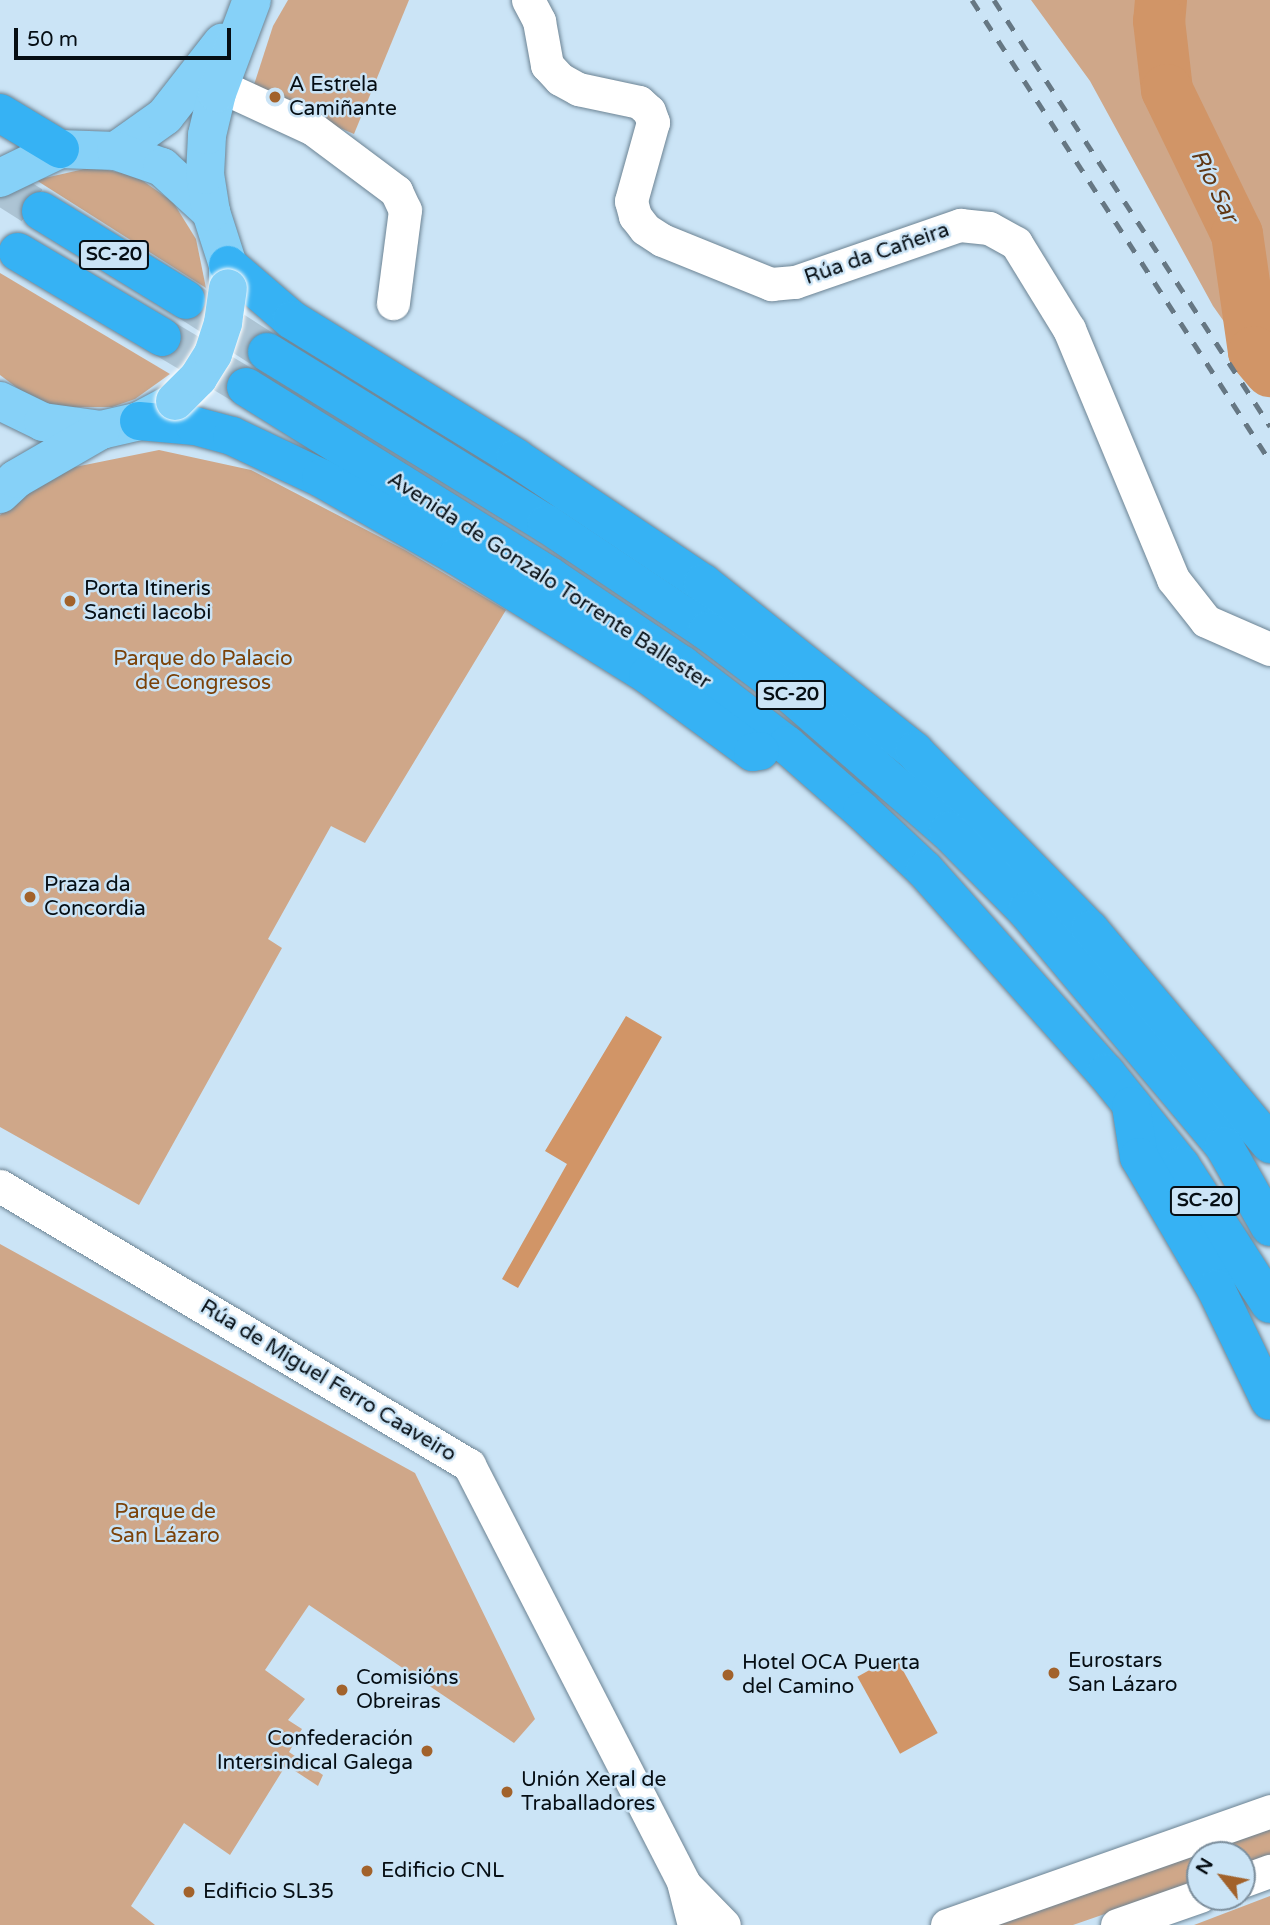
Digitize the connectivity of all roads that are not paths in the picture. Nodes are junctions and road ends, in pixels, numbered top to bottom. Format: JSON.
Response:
{"nodes":[{"id":1,"x":251,"y":0,"type":"edge"},
{"id":2,"x":528,"y":0,"type":"edge"},
{"id":3,"x":220,"y":86,"type":"junction"},
{"id":4,"x":0,"y":113,"type":"edge"},
{"id":5,"x":116,"y":151,"type":"junction"},
{"id":6,"x":29,"y":163,"type":"edge"},
{"id":7,"x":41,"y":211,"type":"tunnel mouth"},
{"id":8,"x":211,"y":212,"type":"junction"},
{"id":9,"x":18,"y":252,"type":"dead end"},
{"id":10,"x":228,"y":277,"type":"junction"},
{"id":11,"x":186,"y":300,"type":"tunnel mouth"},
{"id":12,"x":393,"y":303,"type":"dead end"},
{"id":13,"x":162,"y":337,"type":"tunnel mouth"},
{"id":14,"x":267,"y":352,"type":"tunnel mouth"},
{"id":15,"x":246,"y":387,"type":"tunnel mouth"},
{"id":16,"x":0,"y":401,"type":"edge"},
{"id":17,"x":139,"y":421,"type":"junction"},
{"id":18,"x":101,"y":430,"type":"junction"},
{"id":19,"x":0,"y":494,"type":"edge"},
{"id":20,"x":1270,"y":649,"type":"edge"},
{"id":21,"x":788,"y":745,"type":"junction"},
{"id":22,"x":1188,"y":1051,"type":"junction"},
{"id":23,"x":1131,"y":1104,"type":"junction"},
{"id":24,"x":1270,"y":1144,"type":"edge"},
{"id":25,"x":1224,"y":1146,"type":"junction"},
{"id":26,"x":0,"y":1186,"type":"edge"},
{"id":27,"x":1270,"y":1227,"type":"edge"},
{"id":28,"x":1270,"y":1304,"type":"edge"},
{"id":29,"x":1270,"y":1401,"type":"edge"},
{"id":30,"x":1270,"y":1811,"type":"edge"},
{"id":31,"x":683,"y":1882,"type":"junction"},
{"id":32,"x":1186,"y":1901,"type":"edge"},
{"id":33,"x":694,"y":1925,"type":"edge"},
{"id":34,"x":724,"y":1925,"type":"edge"},
{"id":35,"x":947,"y":1925,"type":"edge"},
{"id":36,"x":1117,"y":1925,"type":"edge"}],
"edges":[{"from":1,"to":3,"type":"main road"},
{"from":1,"to":5,"type":"main road"},
{"from":2,"to":20,"type":"street","name":"Rúa da Cañeira"},
{"from":3,"to":8,"type":"main road"},
{"from":3,"to":12,"type":"street"},
{"from":4,"to":6,"type":"highway"},
{"from":5,"to":6,"type":"main road"},
{"from":5,"to":8,"type":"main road"},
{"from":7,"to":11,"type":"highway","number":"SC-20"},
{"from":8,"to":10,"type":"main road"},
{"from":9,"to":13,"type":"highway","number":"SC-20"},
{"from":10,"to":17,"type":"main road","bridge":true},
{"from":10,"to":22,"type":"highway","number":"SC-20"},
{"from":14,"to":25,"type":"highway","name":"Avenida de Gonzalo Torrente Ballester","number":"SC-20"},
{"from":15,"to":21,"type":"highway","name":"Avenida de Gonzalo Torrente Ballester","number":"SC-20"},
{"from":16,"to":18,"type":"main road"},
{"from":17,"to":18,"type":"main road"},
{"from":17,"to":21,"type":"highway"},
{"from":18,"to":19,"type":"main road"},
{"from":21,"to":23,"type":"highway","name":"Avenida de Gonzalo Torrente Ballester","number":"SC-20"},
{"from":22,"to":24,"type":"highway"},
{"from":22,"to":25,"type":"highway"},
{"from":23,"to":28,"type":"highway","name":"Avenida de Gonzalo Torrente Ballester","number":"SC-20"},
{"from":23,"to":29,"type":"highway"},
{"from":25,"to":27,"type":"highway","name":"Avenida de Gonzalo Torrente Ballester","number":"SC-20"},
{"from":26,"to":31,"type":"street","name":"Rúa de Miguel Ferro Caaveiro"},
{"from":30,"to":35,"type":"street"},
{"from":31,"to":33,"type":"street","name":"Rúa de Miguel Ferro Caaveiro"},
{"from":31,"to":34,"type":"street","name":"Rúa de Miguel Ferro Caaveiro"},
{"from":32,"to":36,"type":"street"}]}
